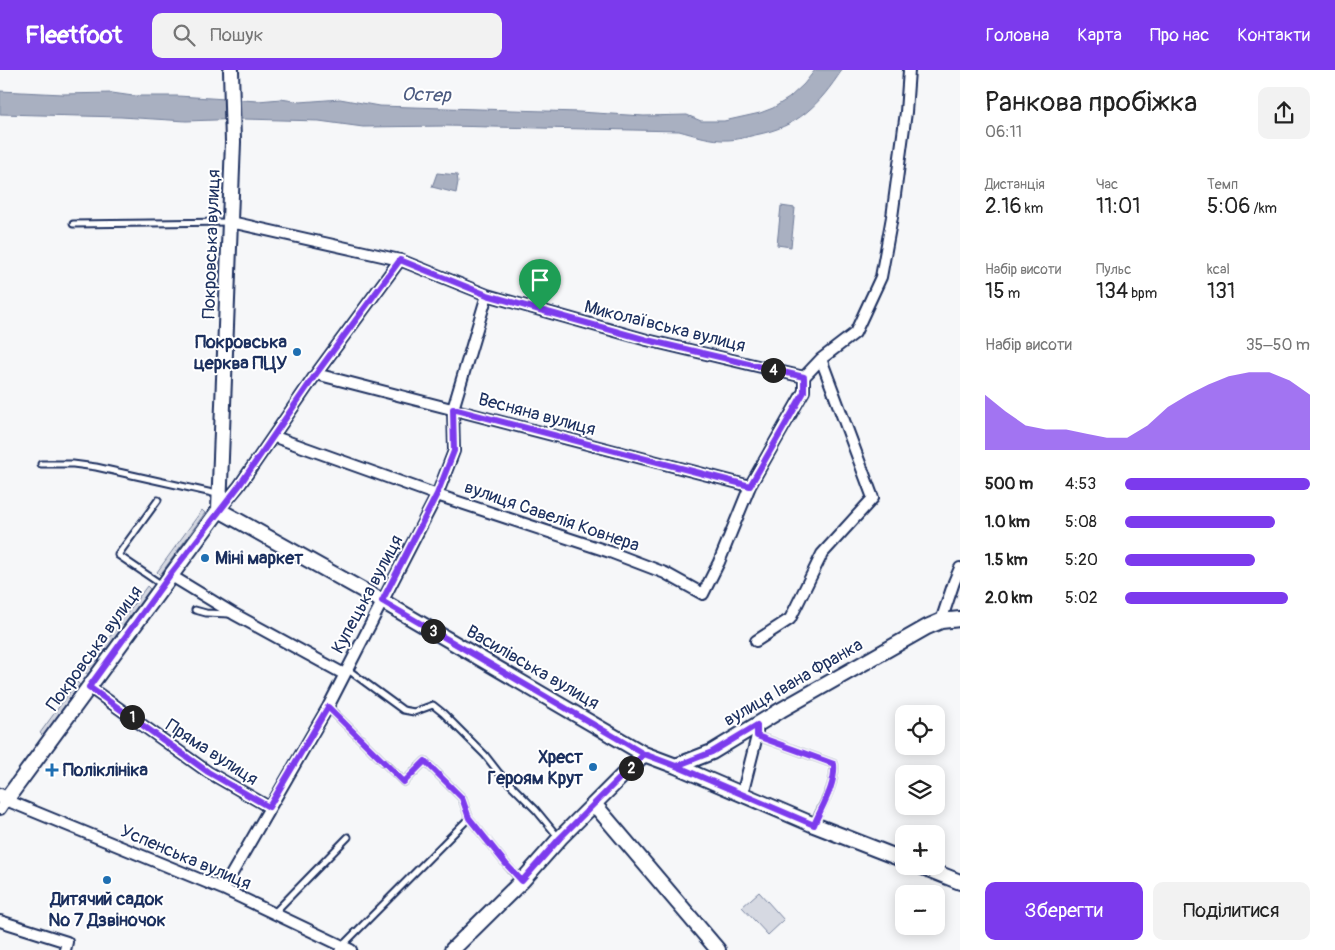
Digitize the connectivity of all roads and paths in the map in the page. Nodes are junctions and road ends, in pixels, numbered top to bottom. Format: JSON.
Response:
{"nodes":[{"id":1,"x":909,"y":70,"type":"edge"},
{"id":2,"x":232,"y":74,"type":"edge"},
{"id":3,"x":230,"y":222,"type":"junction"},
{"id":4,"x":73,"y":224,"type":"dead end"},
{"id":5,"x":400,"y":260,"type":"junction"},
{"id":6,"x":487,"y":295,"type":"junction"},
{"id":7,"x":820,"y":359,"type":"junction"},
{"id":8,"x":316,"y":374,"type":"junction"},
{"id":9,"x":804,"y":377,"type":"junction"},
{"id":10,"x":453,"y":409,"type":"junction"},
{"id":11,"x":275,"y":437,"type":"junction"},
{"id":12,"x":41,"y":464,"type":"dead end"},
{"id":13,"x":750,"y":486,"type":"junction"},
{"id":14,"x":437,"y":494,"type":"junction"},
{"id":15,"x":221,"y":495,"type":"junction"},
{"id":16,"x":158,"y":500,"type":"dead end"},
{"id":17,"x":220,"y":510,"type":"junction"},
{"id":18,"x":960,"y":568,"type":"edge"},
{"id":19,"x":166,"y":580,"type":"junction"},
{"id":20,"x":382,"y":601,"type":"junction"},
{"id":21,"x":195,"y":610,"type":"dead end"},
{"id":22,"x":234,"y":614,"type":"junction"},
{"id":23,"x":960,"y":619,"type":"edge"},
{"id":24,"x":941,"y":621,"type":"junction"},
{"id":25,"x":756,"y":641,"type":"dead end"},
{"id":26,"x":345,"y":671,"type":"junction"},
{"id":27,"x":89,"y":687,"type":"junction"},
{"id":28,"x":328,"y":707,"type":"junction"},
{"id":29,"x":757,"y":730,"type":"junction"},
{"id":30,"x":644,"y":754,"type":"junction"},
{"id":31,"x":676,"y":766,"type":"junction"},
{"id":32,"x":742,"y":795,"type":"junction"},
{"id":33,"x":2,"y":801,"type":"edge"},
{"id":34,"x":595,"y":805,"type":"junction"},
{"id":35,"x":269,"y":807,"type":"junction"},
{"id":36,"x":469,"y":818,"type":"junction"},
{"id":37,"x":814,"y":825,"type":"junction"},
{"id":38,"x":348,"y":837,"type":"dead end"},
{"id":39,"x":560,"y":838,"type":"junction"},
{"id":40,"x":895,"y":856,"type":"edge"},
{"id":41,"x":942,"y":875,"type":"edge"},
{"id":42,"x":522,"y":881,"type":"junction"},
{"id":43,"x":960,"y":882,"type":"edge"},
{"id":44,"x":224,"y":889,"type":"junction"},
{"id":45,"x":274,"y":913,"type":"junction"},
{"id":46,"x":0,"y":921,"type":"edge"},
{"id":47,"x":66,"y":946,"type":"edge"},
{"id":48,"x":344,"y":949,"type":"edge"},
{"id":49,"x":452,"y":950,"type":"edge"},
{"id":50,"x":718,"y":950,"type":"edge"}],
"edges":[{"from":1,"to":7,"type":"street"},
{"from":2,"to":3,"type":"main road","name":"Покровська вулиця"},
{"from":3,"to":4,"type":"lane"},
{"from":3,"to":5,"type":"street","name":"Миколаївська вулиця"},
{"from":3,"to":15,"type":"main road","name":"Покровська вулиця"},
{"from":5,"to":6,"type":"street","name":"Миколаївська вулиця"},
{"from":5,"to":8,"type":"street","name":"Покровська вулиця"},
{"from":6,"to":9,"type":"street","name":"Миколаївська вулиця"},
{"from":6,"to":10,"type":"street","name":"Купецька вулиця"},
{"from":7,"to":9,"type":"street"},
{"from":7,"to":25,"type":"street"},
{"from":8,"to":10,"type":"street","name":"Весняна вулиця"},
{"from":8,"to":11,"type":"street","name":"Покровська вулиця"},
{"from":9,"to":13,"type":"street"},
{"from":10,"to":13,"type":"street","name":"Весняна вулиця"},
{"from":10,"to":14,"type":"street","name":"Купецька вулиця"},
{"from":11,"to":14,"type":"street","name":"вулиця Савелія Ковнера"},
{"from":11,"to":17,"type":"street","name":"Покровська вулиця"},
{"from":12,"to":15,"type":"lane"},
{"from":13,"to":14,"type":"street","name":"вулиця Савелія Ковнера"},
{"from":14,"to":20,"type":"street","name":"Купецька вулиця"},
{"from":15,"to":17,"type":"main road","name":"Покровська вулиця"},
{"from":16,"to":19,"type":"lane"},
{"from":17,"to":19,"type":"main road","name":"Покровська вулиця"},
{"from":17,"to":20,"type":"main road","name":"Василівська вулиця"},
{"from":18,"to":24,"type":"street"},
{"from":19,"to":22,"type":"street"},
{"from":19,"to":27,"type":"main road","name":"Покровська вулиця"},
{"from":20,"to":26,"type":"street","name":"Купецька вулиця"},
{"from":20,"to":30,"type":"main road","name":"Василівська вулиця"},
{"from":21,"to":22,"type":"lane"},
{"from":22,"to":26,"type":"street"},
{"from":23,"to":24,"type":"main road","name":"вулиця Івана Франка"},
{"from":24,"to":29,"type":"main road","name":"вулиця Івана Франка"},
{"from":26,"to":28,"type":"street","name":"Купецька вулиця"},
{"from":26,"to":39,"type":"lane"},
{"from":27,"to":33,"type":"main road","name":"Покровська вулиця"},
{"from":27,"to":35,"type":"street","name":"Пряма вулиця"},
{"from":28,"to":35,"type":"street","name":"Купецька вулиця"},
{"from":28,"to":36,"type":"lane"},
{"from":29,"to":31,"type":"main road","name":"вулиця Івана Франка"},
{"from":29,"to":32,"type":"street"},
{"from":29,"to":37,"type":"lane"},
{"from":30,"to":31,"type":"main road"},
{"from":30,"to":34,"type":"main road"},
{"from":31,"to":32,"type":"main road"},
{"from":32,"to":37,"type":"main road"},
{"from":33,"to":44,"type":"street","name":"Успенська вулиця"},
{"from":34,"to":39,"type":"main road"},
{"from":34,"to":50,"type":"main road"},
{"from":35,"to":44,"type":"street","name":"Купецька вулиця"},
{"from":36,"to":42,"type":"lane"},
{"from":36,"to":48,"type":"lane"},
{"from":37,"to":40,"type":"main road"},
{"from":38,"to":45,"type":"lane"},
{"from":39,"to":42,"type":"main road"},
{"from":41,"to":43,"type":"main road"},
{"from":42,"to":49,"type":"main road"},
{"from":44,"to":45,"type":"street","name":"Успенська вулиця"},
{"from":45,"to":48,"type":"street","name":"Успенська вулиця"},
{"from":46,"to":47,"type":"street"}]}
